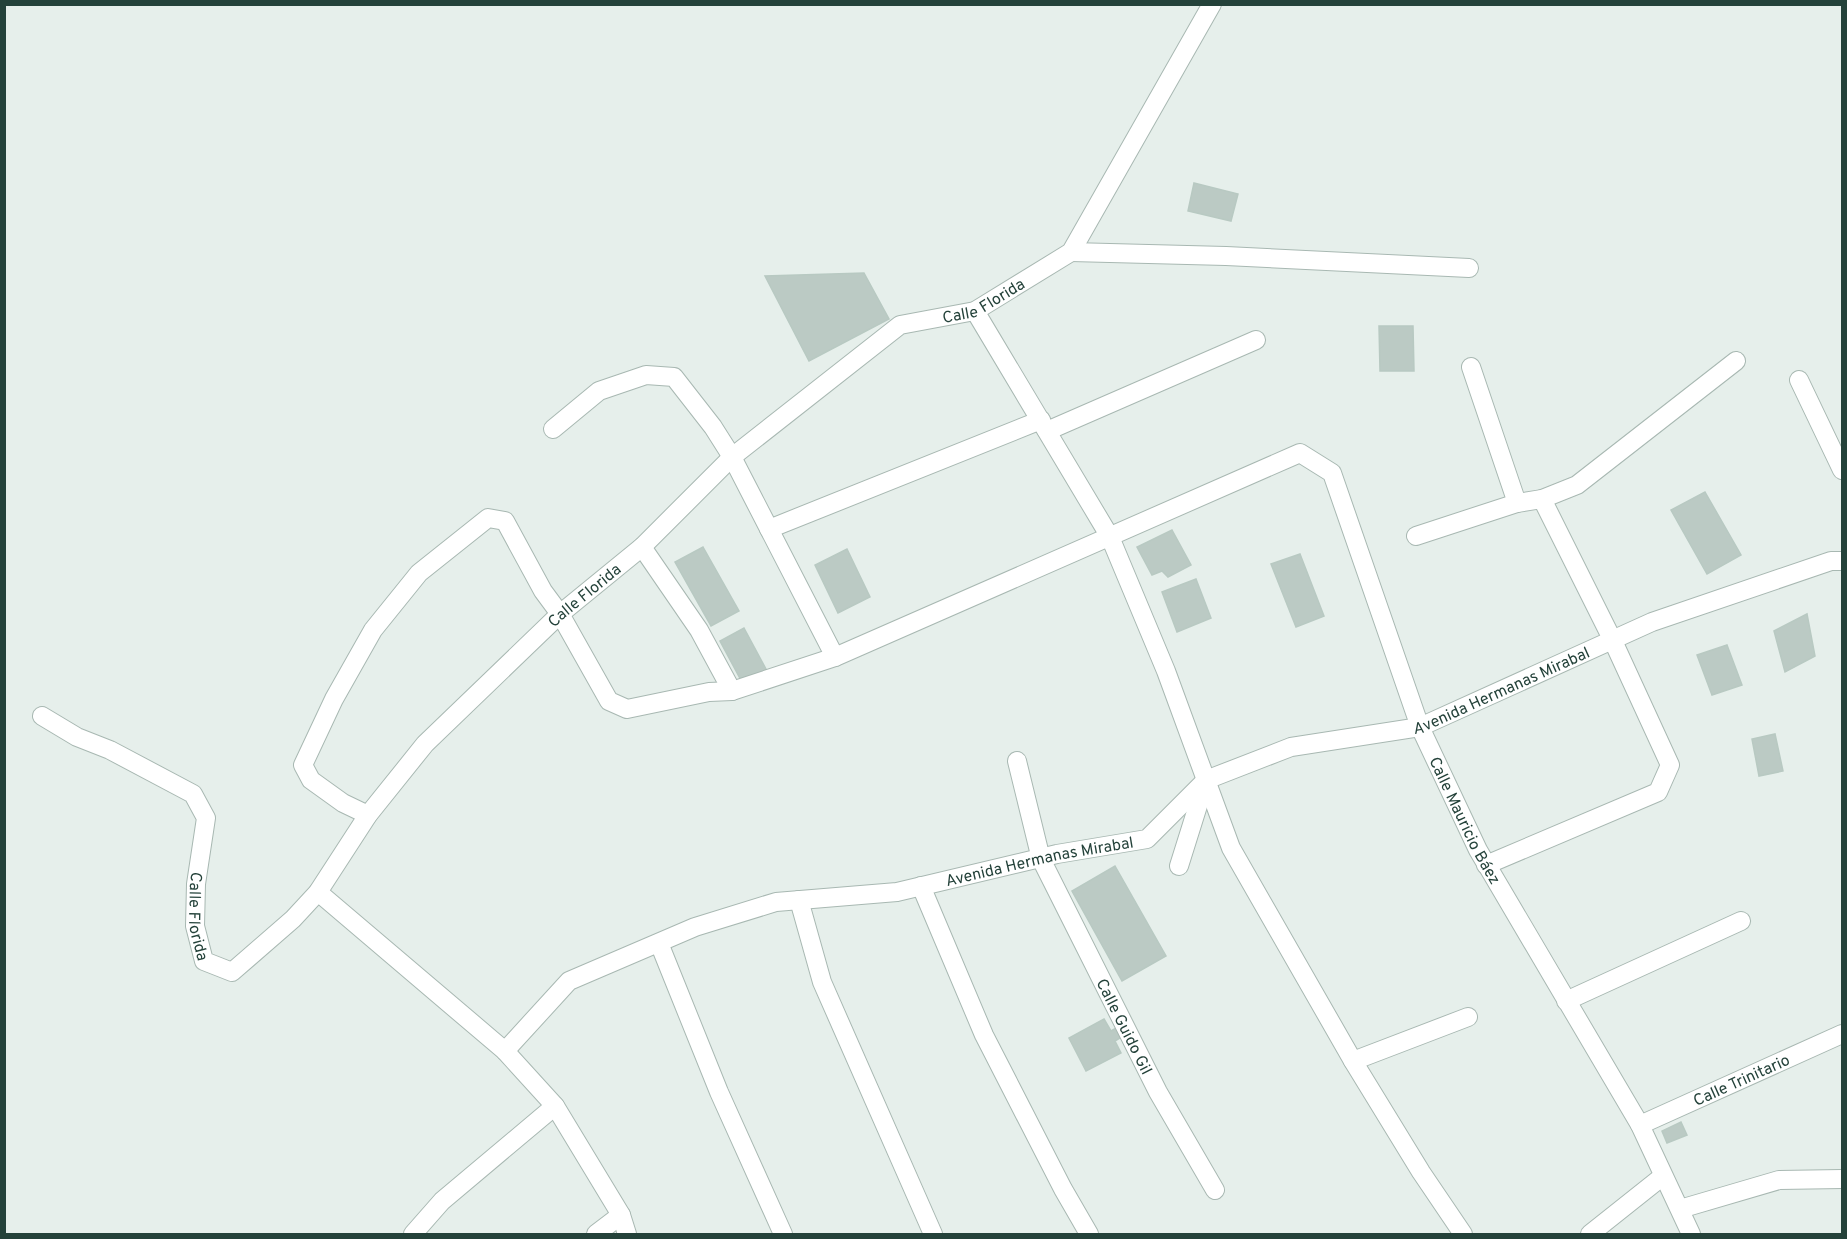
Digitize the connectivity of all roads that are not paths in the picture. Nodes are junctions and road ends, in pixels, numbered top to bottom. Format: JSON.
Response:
{"nodes":[{"id":1,"x":1212,"y":4,"type":"edge"},
{"id":2,"x":1071,"y":252,"type":"junction"},
{"id":3,"x":1469,"y":268,"type":"dead end"},
{"id":4,"x":975,"y":310,"type":"junction"},
{"id":5,"x":1256,"y":340,"type":"dead end"},
{"id":6,"x":1736,"y":361,"type":"dead end"},
{"id":7,"x":1471,"y":367,"type":"dead end"},
{"id":8,"x":1799,"y":380,"type":"dead end"},
{"id":9,"x":1044,"y":426,"type":"junction"},
{"id":10,"x":553,"y":429,"type":"dead end"},
{"id":11,"x":732,"y":457,"type":"junction"},
{"id":12,"x":1842,"y":470,"type":"edge"},
{"id":13,"x":1542,"y":499,"type":"junction"},
{"id":14,"x":1517,"y":503,"type":"junction"},
{"id":15,"x":769,"y":529,"type":"junction"},
{"id":16,"x":1416,"y":536,"type":"dead end"},
{"id":17,"x":1110,"y":537,"type":"junction"},
{"id":18,"x":642,"y":547,"type":"junction"},
{"id":19,"x":1842,"y":561,"type":"edge"},
{"id":20,"x":560,"y":614,"type":"junction"},
{"id":21,"x":1613,"y":641,"type":"junction"},
{"id":22,"x":836,"y":657,"type":"junction"},
{"id":23,"x":732,"y":691,"type":"junction"},
{"id":24,"x":42,"y":716,"type":"dead end"},
{"id":25,"x":1420,"y":727,"type":"junction"},
{"id":26,"x":1017,"y":761,"type":"dead end"},
{"id":27,"x":1206,"y":780,"type":"junction"},
{"id":28,"x":368,"y":816,"type":"junction"},
{"id":29,"x":1041,"y":859,"type":"junction"},
{"id":30,"x":1486,"y":865,"type":"junction"},
{"id":31,"x":1179,"y":866,"type":"dead end"},
{"id":32,"x":921,"y":886,"type":"junction"},
{"id":33,"x":318,"y":892,"type":"junction"},
{"id":34,"x":799,"y":900,"type":"junction"},
{"id":35,"x":1741,"y":921,"type":"dead end"},
{"id":36,"x":659,"y":943,"type":"junction"},
{"id":37,"x":1566,"y":1001,"type":"junction"},
{"id":38,"x":1468,"y":1017,"type":"dead end"},
{"id":39,"x":1842,"y":1034,"type":"edge"},
{"id":40,"x":505,"y":1051,"type":"junction"},
{"id":41,"x":1353,"y":1061,"type":"junction"},
{"id":42,"x":555,"y":1106,"type":"junction"},
{"id":43,"x":1640,"y":1125,"type":"junction"},
{"id":44,"x":1663,"y":1176,"type":"junction"},
{"id":45,"x":1842,"y":1179,"type":"edge"},
{"id":46,"x":1215,"y":1190,"type":"dead end"},
{"id":47,"x":1680,"y":1209,"type":"junction"},
{"id":48,"x":621,"y":1215,"type":"junction"},
{"id":49,"x":413,"y":1234,"type":"edge"},
{"id":50,"x":596,"y":1234,"type":"edge"},
{"id":51,"x":627,"y":1234,"type":"edge"},
{"id":52,"x":783,"y":1234,"type":"edge"},
{"id":53,"x":933,"y":1234,"type":"edge"},
{"id":54,"x":1089,"y":1234,"type":"edge"},
{"id":55,"x":1463,"y":1234,"type":"edge"},
{"id":56,"x":1590,"y":1234,"type":"edge"},
{"id":57,"x":1691,"y":1234,"type":"edge"}],
"edges":[{"from":1,"to":2,"type":"street","name":"Calle Florida"},
{"from":2,"to":3,"type":"street"},
{"from":2,"to":4,"type":"street","name":"Calle Florida"},
{"from":4,"to":9,"type":"street"},
{"from":4,"to":11,"type":"street","name":"Calle Florida"},
{"from":5,"to":9,"type":"street"},
{"from":6,"to":13,"type":"street"},
{"from":7,"to":14,"type":"street"},
{"from":8,"to":12,"type":"street"},
{"from":9,"to":15,"type":"street"},
{"from":9,"to":17,"type":"street"},
{"from":10,"to":11,"type":"street"},
{"from":11,"to":15,"type":"street"},
{"from":11,"to":18,"type":"street","name":"Calle Florida"},
{"from":13,"to":14,"type":"street"},
{"from":13,"to":21,"type":"street"},
{"from":14,"to":16,"type":"street"},
{"from":15,"to":22,"type":"street"},
{"from":17,"to":22,"type":"street"},
{"from":17,"to":25,"type":"street","name":"Calle Mauricio Báez"},
{"from":17,"to":27,"type":"street"},
{"from":18,"to":20,"type":"street","name":"Calle Florida"},
{"from":18,"to":23,"type":"street"},
{"from":19,"to":21,"type":"street","name":"Avenida Hermanas Mirabal"},
{"from":20,"to":23,"type":"street"},
{"from":20,"to":28,"type":"street","name":"Calle Florida"},
{"from":20,"to":28,"type":"street"},
{"from":21,"to":25,"type":"street","name":"Avenida Hermanas Mirabal"},
{"from":21,"to":30,"type":"street"},
{"from":22,"to":23,"type":"street"},
{"from":24,"to":33,"type":"street","name":"Calle Florida"},
{"from":25,"to":27,"type":"street","name":"Avenida Hermanas Mirabal"},
{"from":25,"to":30,"type":"street","name":"Calle Mauricio Báez"},
{"from":26,"to":29,"type":"street","name":"Calle Guido Gil"},
{"from":27,"to":29,"type":"street","name":"Avenida Hermanas Mirabal"},
{"from":27,"to":31,"type":"street"},
{"from":27,"to":41,"type":"street"},
{"from":28,"to":33,"type":"street","name":"Calle Florida"},
{"from":29,"to":32,"type":"street","name":"Avenida Hermanas Mirabal"},
{"from":29,"to":46,"type":"street","name":"Calle Guido Gil"},
{"from":30,"to":37,"type":"street","name":"Calle Mauricio Báez"},
{"from":32,"to":34,"type":"street","name":"Avenida Hermanas Mirabal"},
{"from":32,"to":54,"type":"street"},
{"from":33,"to":40,"type":"street"},
{"from":34,"to":36,"type":"street","name":"Avenida Hermanas Mirabal"},
{"from":34,"to":53,"type":"street"},
{"from":35,"to":37,"type":"street"},
{"from":36,"to":40,"type":"street","name":"Avenida Hermanas Mirabal"},
{"from":36,"to":52,"type":"street"},
{"from":37,"to":43,"type":"street","name":"Calle Mauricio Báez"},
{"from":38,"to":41,"type":"street"},
{"from":39,"to":43,"type":"street","name":"Calle Trinitario"},
{"from":40,"to":42,"type":"street"},
{"from":41,"to":55,"type":"street"},
{"from":42,"to":48,"type":"street"},
{"from":42,"to":49,"type":"street"},
{"from":43,"to":44,"type":"street","name":"Calle Mauricio Báez"},
{"from":44,"to":47,"type":"street","name":"Calle Mauricio Báez"},
{"from":44,"to":56,"type":"street"},
{"from":45,"to":47,"type":"street"},
{"from":47,"to":57,"type":"street","name":"Calle Mauricio Báez"},
{"from":48,"to":50,"type":"street"},
{"from":48,"to":51,"type":"street"}]}
